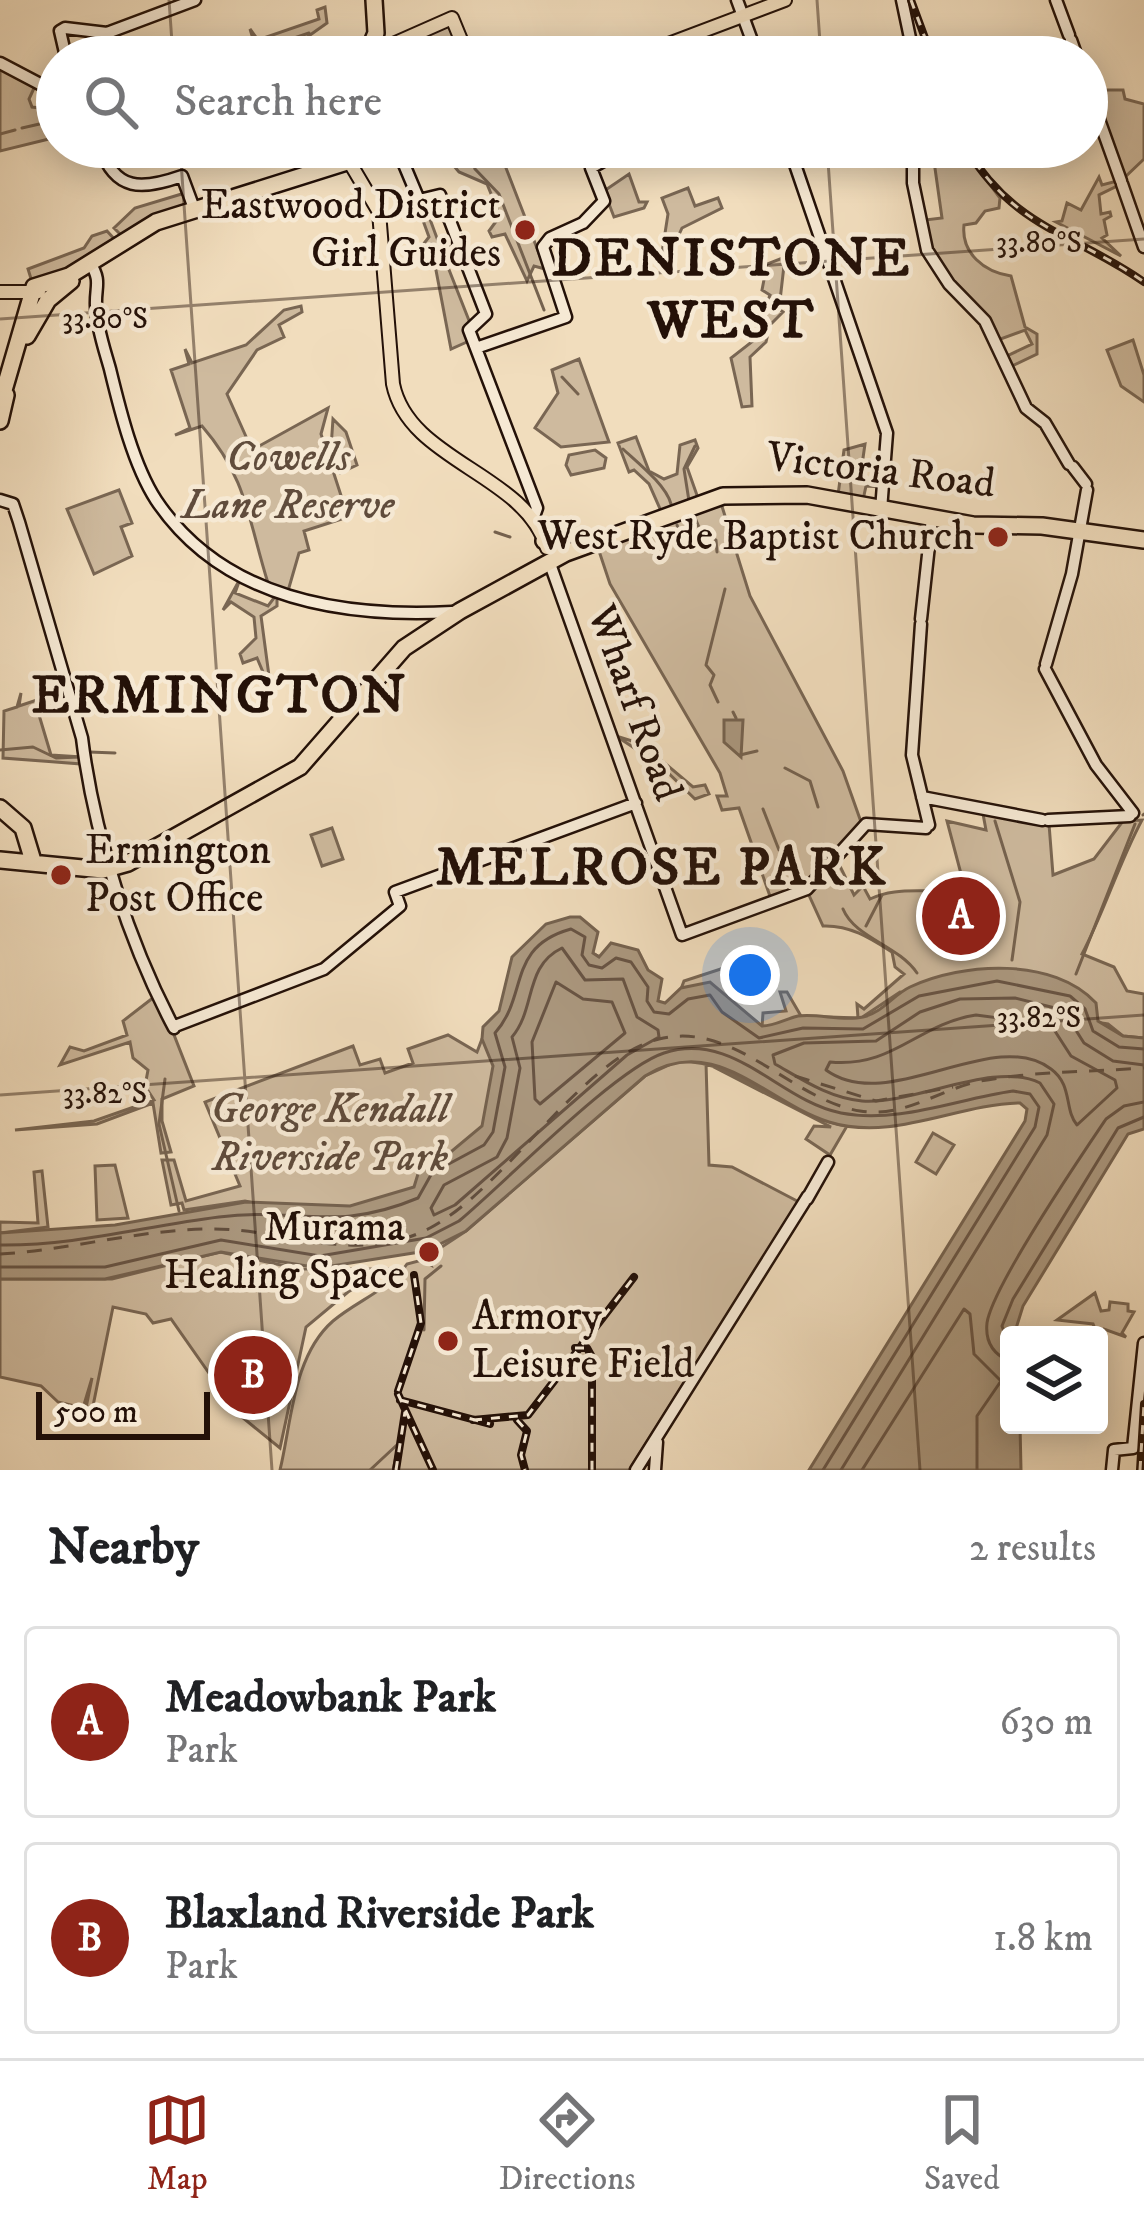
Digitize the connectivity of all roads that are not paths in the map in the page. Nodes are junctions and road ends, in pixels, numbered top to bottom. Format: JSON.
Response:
{"nodes":[{"id":1,"x":195,"y":0,"type":"edge"},
{"id":2,"x":374,"y":0,"type":"edge"},
{"id":3,"x":737,"y":0,"type":"edge"},
{"id":4,"x":785,"y":0,"type":"edge"},
{"id":5,"x":1056,"y":0,"type":"edge"},
{"id":6,"x":902,"y":3,"type":"edge"},
{"id":7,"x":743,"y":15,"type":"junction"},
{"id":8,"x":61,"y":36,"type":"edge"},
{"id":9,"x":374,"y":36,"type":"edge"},
{"id":10,"x":411,"y":36,"type":"edge"},
{"id":11,"x":459,"y":36,"type":"edge"},
{"id":12,"x":688,"y":36,"type":"edge"},
{"id":13,"x":750,"y":36,"type":"edge"},
{"id":14,"x":909,"y":36,"type":"edge"},
{"id":15,"x":1070,"y":36,"type":"edge"},
{"id":16,"x":0,"y":63,"type":"edge"},
{"id":17,"x":36,"y":81,"type":"edge"},
{"id":18,"x":1108,"y":145,"type":"edge"},
{"id":19,"x":112,"y":168,"type":"edge"},
{"id":20,"x":316,"y":168,"type":"edge"},
{"id":21,"x":356,"y":168,"type":"edge"},
{"id":22,"x":406,"y":168,"type":"edge"},
{"id":23,"x":591,"y":168,"type":"edge"},
{"id":24,"x":913,"y":168,"type":"edge"},
{"id":25,"x":798,"y":174,"type":"dead end"},
{"id":26,"x":195,"y":212,"type":"junction"},
{"id":27,"x":1144,"y":247,"type":"edge"},
{"id":28,"x":92,"y":265,"type":"junction"},
{"id":29,"x":68,"y":283,"type":"junction"},
{"id":30,"x":0,"y":288,"type":"edge"},
{"id":31,"x":28,"y":292,"type":"junction"},
{"id":32,"x":23,"y":344,"type":"junction"},
{"id":33,"x":475,"y":346,"type":"junction"},
{"id":34,"x":0,"y":404,"type":"edge"},
{"id":35,"x":0,"y":421,"type":"edge"},
{"id":36,"x":4,"y":501,"type":"edge"},
{"id":37,"x":881,"y":508,"type":"junction"},
{"id":38,"x":933,"y":516,"type":"junction"},
{"id":39,"x":533,"y":519,"type":"junction"},
{"id":40,"x":1077,"y":530,"type":"junction"},
{"id":41,"x":1142,"y":535,"type":"edge"},
{"id":42,"x":546,"y":550,"type":"junction"},
{"id":43,"x":456,"y":612,"type":"junction"},
{"id":44,"x":423,"y":619,"type":"junction"},
{"id":45,"x":404,"y":648,"type":"junction"},
{"id":46,"x":922,"y":797,"type":"junction"},
{"id":47,"x":636,"y":802,"type":"junction"},
{"id":48,"x":1136,"y":815,"type":"edge"},
{"id":49,"x":4,"y":817,"type":"edge"},
{"id":50,"x":13,"y":858,"type":"edge"},
{"id":51,"x":108,"y":868,"type":"junction"},
{"id":52,"x":828,"y":1162,"type":"dead end"},
{"id":53,"x":1144,"y":1342,"type":"edge"},
{"id":54,"x":657,"y":1439,"type":"junction"},
{"id":55,"x":638,"y":1470,"type":"edge"},
{"id":56,"x":655,"y":1470,"type":"edge"},
{"id":57,"x":1112,"y":1470,"type":"edge"}],
"edges":[{"from":1,"to":8,"type":"street"},
{"from":2,"to":9,"type":"highway"},
{"from":3,"to":7,"type":"street"},
{"from":4,"to":7,"type":"main road"},
{"from":5,"to":15,"type":"street"},
{"from":6,"to":14,"type":"street"},
{"from":7,"to":12,"type":"main road"},
{"from":7,"to":13,"type":"street"},
{"from":10,"to":11,"type":"main road"},
{"from":16,"to":17,"type":"street"},
{"from":18,"to":27,"type":"street"},
{"from":19,"to":26,"type":"street"},
{"from":20,"to":26,"type":"highway"},
{"from":21,"to":39,"type":"main road"},
{"from":22,"to":33,"type":"street"},
{"from":23,"to":33,"type":"street"},
{"from":24,"to":40,"type":"street"},
{"from":25,"to":37,"type":"street"},
{"from":26,"to":28,"type":"highway"},
{"from":28,"to":29,"type":"highway"},
{"from":28,"to":31,"type":"highway"},
{"from":28,"to":44,"type":"street"},
{"from":29,"to":31,"type":"main road"},
{"from":29,"to":32,"type":"highway"},
{"from":30,"to":31,"type":"main road"},
{"from":31,"to":32,"type":"highway"},
{"from":31,"to":34,"type":"highway"},
{"from":32,"to":35,"type":"highway"},
{"from":33,"to":39,"type":"street"},
{"from":36,"to":51,"type":"street"},
{"from":37,"to":38,"type":"highway","name":"Victoria Road"},
{"from":37,"to":42,"type":"highway","name":"Victoria Road"},
{"from":38,"to":40,"type":"highway","name":"Victoria Road"},
{"from":38,"to":46,"type":"street"},
{"from":39,"to":42,"type":"main road"},
{"from":40,"to":41,"type":"highway","name":"Victoria Road"},
{"from":40,"to":48,"type":"street"},
{"from":42,"to":43,"type":"highway","name":"Victoria Road"},
{"from":42,"to":47,"type":"street","name":"Wharf Road"},
{"from":43,"to":44,"type":"highway","name":"Victoria Road"},
{"from":43,"to":45,"type":"highway","name":"Victoria Road"},
{"from":44,"to":45,"type":"highway"},
{"from":44,"to":51,"type":"highway","name":"Victoria Road"},
{"from":45,"to":51,"type":"highway","name":"Victoria Road"},
{"from":46,"to":47,"type":"street","name":"Wharf Road"},
{"from":46,"to":48,"type":"street"},
{"from":47,"to":51,"type":"street"},
{"from":49,"to":50,"type":"highway"},
{"from":49,"to":50,"type":"highway"},
{"from":50,"to":51,"type":"highway","name":"Victoria Road"},
{"from":52,"to":54,"type":"street"},
{"from":53,"to":57,"type":"street"},
{"from":54,"to":55,"type":"street"},
{"from":54,"to":56,"type":"street"}]}
